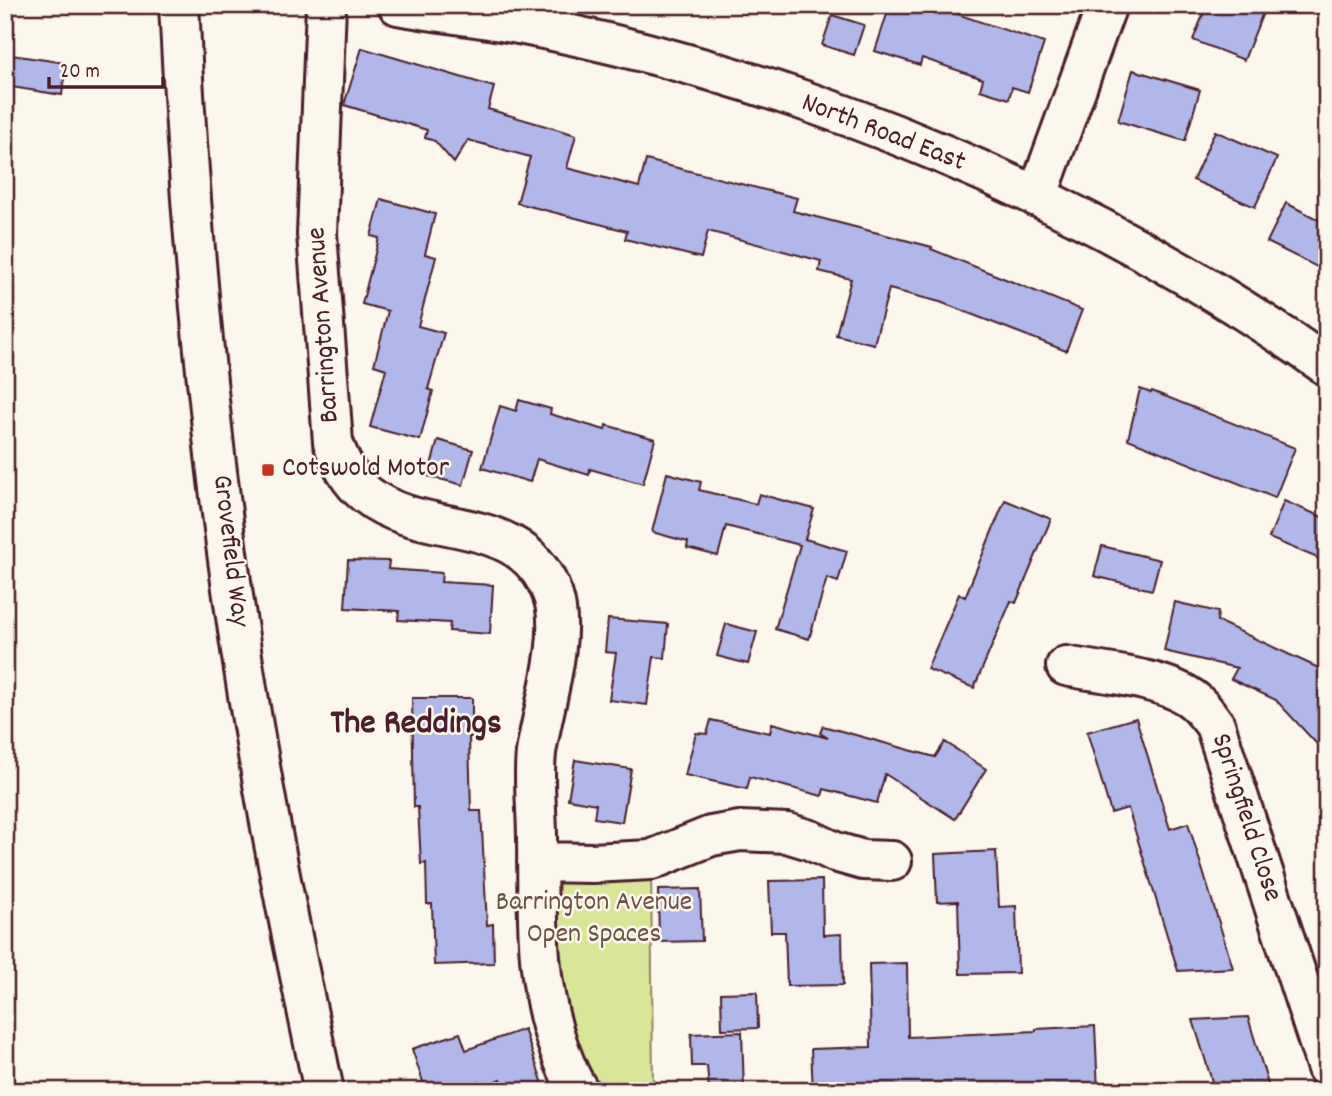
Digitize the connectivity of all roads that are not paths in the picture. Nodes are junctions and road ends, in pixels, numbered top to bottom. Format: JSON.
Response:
{"nodes":[{"id":1,"x":179,"y":5,"type":"edge"},
{"id":2,"x":326,"y":5,"type":"edge"},
{"id":3,"x":398,"y":5,"type":"edge"},
{"id":4,"x":1107,"y":5,"type":"edge"},
{"id":5,"x":521,"y":15,"type":"edge"},
{"id":6,"x":1037,"y":197,"type":"junction"},
{"id":7,"x":1327,"y":366,"type":"edge"},
{"id":8,"x":1066,"y":666,"type":"dead end"},
{"id":9,"x":892,"y":861,"type":"dead end"},
{"id":10,"x":537,"y":862,"type":"junction"},
{"id":11,"x":1327,"y":1068,"type":"edge"},
{"id":12,"x":324,"y":1091,"type":"edge"},
{"id":13,"x":579,"y":1091,"type":"edge"}],
"edges":[{"from":1,"to":12,"type":"street","name":"Grovefield Way"},
{"from":2,"to":10,"type":"street","name":"Barrington Avenue"},
{"from":3,"to":5,"type":"street","name":"North Road East"},
{"from":4,"to":6,"type":"street"},
{"from":5,"to":6,"type":"street","name":"North Road East"},
{"from":6,"to":7,"type":"street","name":"North Road East"},
{"from":8,"to":11,"type":"street","name":"Springfield Close"},
{"from":9,"to":10,"type":"street"},
{"from":10,"to":13,"type":"street","name":"Barrington Avenue"}]}
